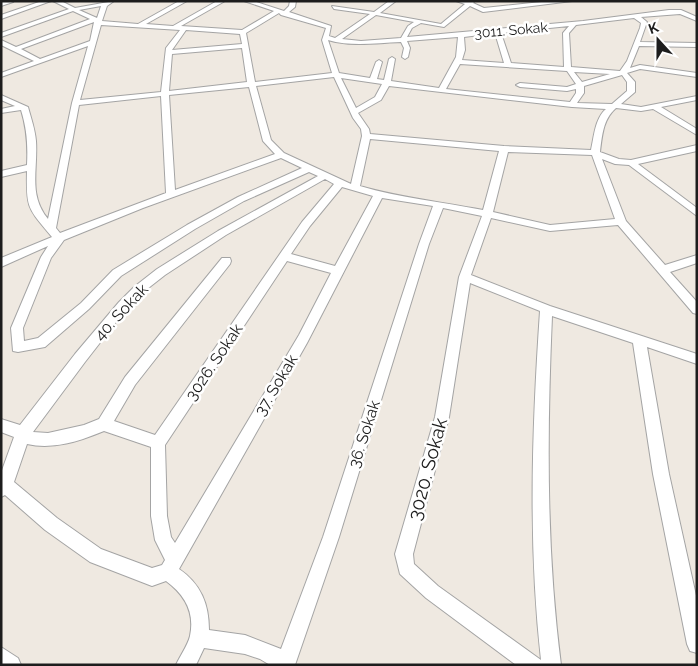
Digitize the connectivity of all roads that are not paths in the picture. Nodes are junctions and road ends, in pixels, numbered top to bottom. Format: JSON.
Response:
{"nodes":[{"id":1,"x":11,"y":1,"type":"edge"},
{"id":2,"x":48,"y":1,"type":"edge"},
{"id":3,"x":56,"y":1,"type":"edge"},
{"id":4,"x":184,"y":1,"type":"edge"},
{"id":5,"x":222,"y":1,"type":"edge"},
{"id":6,"x":247,"y":1,"type":"edge"},
{"id":7,"x":293,"y":1,"type":"edge"},
{"id":8,"x":341,"y":1,"type":"edge"},
{"id":9,"x":393,"y":1,"type":"edge"},
{"id":10,"x":459,"y":1,"type":"edge"},
{"id":11,"x":569,"y":1,"type":"edge"},
{"id":12,"x":470,"y":2,"type":"edge"},
{"id":13,"x":94,"y":3,"type":"edge"},
{"id":14,"x":108,"y":3,"type":"edge"},
{"id":15,"x":1,"y":4,"type":"edge"},
{"id":16,"x":73,"y":9,"type":"junction"},
{"id":17,"x":689,"y":10,"type":"dead end"},
{"id":18,"x":681,"y":12,"type":"junction"},
{"id":19,"x":280,"y":13,"type":"junction"},
{"id":20,"x":373,"y":14,"type":"junction"},
{"id":21,"x":1,"y":17,"type":"edge"},
{"id":22,"x":636,"y":17,"type":"junction"},
{"id":23,"x":697,"y":19,"type":"edge"},
{"id":24,"x":419,"y":21,"type":"junction"},
{"id":25,"x":97,"y":22,"type":"junction"},
{"id":26,"x":574,"y":24,"type":"junction"},
{"id":27,"x":138,"y":26,"type":"junction"},
{"id":28,"x":442,"y":26,"type":"junction"},
{"id":29,"x":173,"y":28,"type":"junction"},
{"id":30,"x":184,"y":29,"type":"junction"},
{"id":31,"x":243,"y":32,"type":"junction"},
{"id":32,"x":498,"y":32,"type":"junction"},
{"id":33,"x":1,"y":35,"type":"edge"},
{"id":34,"x":461,"y":35,"type":"junction"},
{"id":35,"x":445,"y":36,"type":"junction"},
{"id":36,"x":325,"y":38,"type":"junction"},
{"id":37,"x":402,"y":39,"type":"junction"},
{"id":38,"x":335,"y":41,"type":"junction"},
{"id":39,"x":1,"y":42,"type":"edge"},
{"id":40,"x":94,"y":42,"type":"junction"},
{"id":41,"x":636,"y":44,"type":"junction"},
{"id":42,"x":697,"y":45,"type":"edge"},
{"id":43,"x":245,"y":46,"type":"junction"},
{"id":44,"x":15,"y":49,"type":"junction"},
{"id":45,"x":169,"y":52,"type":"junction"},
{"id":46,"x":405,"y":57,"type":"dead end"},
{"id":47,"x":392,"y":59,"type":"dead end"},
{"id":48,"x":40,"y":61,"type":"junction"},
{"id":49,"x":379,"y":62,"type":"dead end"},
{"id":50,"x":458,"y":62,"type":"junction"},
{"id":51,"x":508,"y":64,"type":"junction"},
{"id":52,"x":568,"y":68,"type":"junction"},
{"id":53,"x":624,"y":72,"type":"junction"},
{"id":54,"x":1,"y":75,"type":"edge"},
{"id":55,"x":336,"y":75,"type":"junction"},
{"id":56,"x":697,"y":75,"type":"edge"},
{"id":57,"x":373,"y":81,"type":"junction"},
{"id":58,"x":387,"y":83,"type":"junction"},
{"id":59,"x":252,"y":84,"type":"junction"},
{"id":60,"x":580,"y":84,"type":"junction"},
{"id":61,"x":520,"y":85,"type":"dead end"},
{"id":62,"x":441,"y":91,"type":"junction"},
{"id":63,"x":165,"y":93,"type":"junction"},
{"id":64,"x":1,"y":97,"type":"edge"},
{"id":65,"x":697,"y":98,"type":"edge"},
{"id":66,"x":76,"y":103,"type":"junction"},
{"id":67,"x":572,"y":105,"type":"junction"},
{"id":68,"x":615,"y":106,"type":"junction"},
{"id":69,"x":24,"y":107,"type":"junction"},
{"id":70,"x":656,"y":108,"type":"junction"},
{"id":71,"x":1,"y":111,"type":"edge"},
{"id":72,"x":354,"y":112,"type":"junction"},
{"id":73,"x":697,"y":133,"type":"edge"},
{"id":74,"x":366,"y":136,"type":"junction"},
{"id":75,"x":697,"y":148,"type":"edge"},
{"id":76,"x":504,"y":149,"type":"junction"},
{"id":77,"x":596,"y":153,"type":"junction"},
{"id":78,"x":281,"y":154,"type":"junction"},
{"id":79,"x":632,"y":163,"type":"junction"},
{"id":80,"x":30,"y":168,"type":"junction"},
{"id":81,"x":310,"y":168,"type":"junction"},
{"id":82,"x":1,"y":174,"type":"edge"},
{"id":83,"x":324,"y":176,"type":"junction"},
{"id":84,"x":340,"y":183,"type":"junction"},
{"id":85,"x":355,"y":189,"type":"junction"},
{"id":86,"x":172,"y":195,"type":"junction"},
{"id":87,"x":379,"y":195,"type":"junction"},
{"id":88,"x":439,"y":204,"type":"junction"},
{"id":89,"x":697,"y":213,"type":"edge"},
{"id":90,"x":487,"y":215,"type":"junction"},
{"id":91,"x":621,"y":222,"type":"junction"},
{"id":92,"x":51,"y":228,"type":"junction"},
{"id":93,"x":59,"y":239,"type":"junction"},
{"id":94,"x":284,"y":256,"type":"junction"},
{"id":95,"x":697,"y":259,"type":"edge"},
{"id":96,"x":226,"y":261,"type":"dead end"},
{"id":97,"x":1,"y":263,"type":"edge"},
{"id":98,"x":663,"y":270,"type":"junction"},
{"id":99,"x":338,"y":271,"type":"junction"},
{"id":100,"x":465,"y":277,"type":"junction"},
{"id":101,"x":546,"y":309,"type":"junction"},
{"id":102,"x":697,"y":310,"type":"edge"},
{"id":103,"x":639,"y":340,"type":"junction"},
{"id":104,"x":697,"y":359,"type":"edge"},
{"id":105,"x":104,"y":424,"type":"junction"},
{"id":106,"x":1,"y":425,"type":"edge"},
{"id":107,"x":24,"y":433,"type":"junction"},
{"id":108,"x":158,"y":443,"type":"junction"},
{"id":109,"x":3,"y":487,"type":"edge"},
{"id":110,"x":171,"y":565,"type":"junction"},
{"id":111,"x":198,"y":638,"type":"junction"},
{"id":112,"x":697,"y":644,"type":"edge"},
{"id":113,"x":1,"y":657,"type":"edge"},
{"id":114,"x":285,"y":664,"type":"edge"},
{"id":115,"x":10,"y":665,"type":"edge"},
{"id":116,"x":186,"y":665,"type":"edge"},
{"id":117,"x":533,"y":665,"type":"edge"},
{"id":118,"x":551,"y":665,"type":"edge"}],
"edges":[{"from":1,"to":15,"type":"street"},
{"from":2,"to":21,"type":"street"},
{"from":3,"to":16,"type":"street"},
{"from":4,"to":27,"type":"street"},
{"from":5,"to":29,"type":"street"},
{"from":6,"to":19,"type":"street"},
{"from":7,"to":19,"type":"street"},
{"from":8,"to":20,"type":"street"},
{"from":9,"to":20,"type":"street"},
{"from":10,"to":12,"type":"street"},
{"from":11,"to":12,"type":"street"},
{"from":12,"to":28,"type":"street"},
{"from":13,"to":14,"type":"street"},
{"from":13,"to":16,"type":"street"},
{"from":14,"to":25,"type":"street"},
{"from":16,"to":25,"type":"street"},
{"from":16,"to":33,"type":"street"},
{"from":17,"to":18,"type":"street"},
{"from":18,"to":22,"type":"street","name":"3011. Sokak"},
{"from":18,"to":23,"type":"street","name":"3011. Sokak"},
{"from":19,"to":31,"type":"street"},
{"from":19,"to":36,"type":"street"},
{"from":20,"to":24,"type":"street"},
{"from":20,"to":38,"type":"street"},
{"from":22,"to":26,"type":"street","name":"3011. Sokak"},
{"from":22,"to":41,"type":"street"},
{"from":24,"to":28,"type":"street"},
{"from":24,"to":37,"type":"street"},
{"from":25,"to":27,"type":"street"},
{"from":25,"to":40,"type":"street"},
{"from":25,"to":44,"type":"street"},
{"from":26,"to":32,"type":"street","name":"3011. Sokak"},
{"from":26,"to":52,"type":"street"},
{"from":27,"to":29,"type":"street"},
{"from":28,"to":35,"type":"street"},
{"from":29,"to":30,"type":"street"},
{"from":30,"to":31,"type":"street"},
{"from":30,"to":45,"type":"street"},
{"from":31,"to":43,"type":"street"},
{"from":32,"to":34,"type":"street","name":"3011. Sokak"},
{"from":32,"to":51,"type":"street"},
{"from":34,"to":35,"type":"street","name":"3011. Sokak"},
{"from":34,"to":50,"type":"street"},
{"from":35,"to":37,"type":"street","name":"3011. Sokak"},
{"from":36,"to":38,"type":"street","name":"3011. Sokak"},
{"from":36,"to":55,"type":"street"},
{"from":37,"to":38,"type":"street","name":"3011. Sokak"},
{"from":37,"to":46,"type":"street"},
{"from":39,"to":44,"type":"street"},
{"from":40,"to":48,"type":"street"},
{"from":40,"to":66,"type":"street"},
{"from":41,"to":42,"type":"street"},
{"from":41,"to":53,"type":"street"},
{"from":43,"to":45,"type":"street"},
{"from":43,"to":59,"type":"street"},
{"from":44,"to":48,"type":"street"},
{"from":45,"to":63,"type":"street"},
{"from":47,"to":58,"type":"street"},
{"from":48,"to":54,"type":"street"},
{"from":49,"to":57,"type":"street"},
{"from":50,"to":51,"type":"street"},
{"from":50,"to":62,"type":"street"},
{"from":51,"to":52,"type":"street"},
{"from":52,"to":53,"type":"street"},
{"from":52,"to":60,"type":"street"},
{"from":53,"to":56,"type":"street"},
{"from":53,"to":60,"type":"street"},
{"from":53,"to":68,"type":"street"},
{"from":55,"to":57,"type":"street"},
{"from":55,"to":59,"type":"street"},
{"from":55,"to":72,"type":"street"},
{"from":57,"to":58,"type":"street"},
{"from":58,"to":62,"type":"street"},
{"from":58,"to":72,"type":"street"},
{"from":59,"to":63,"type":"street"},
{"from":59,"to":78,"type":"street"},
{"from":60,"to":61,"type":"street"},
{"from":60,"to":67,"type":"street"},
{"from":62,"to":67,"type":"street"},
{"from":63,"to":66,"type":"street"},
{"from":63,"to":86,"type":"street"},
{"from":64,"to":69,"type":"street"},
{"from":65,"to":70,"type":"street"},
{"from":66,"to":92,"type":"street"},
{"from":67,"to":68,"type":"street"},
{"from":68,"to":70,"type":"street"},
{"from":68,"to":77,"type":"street"},
{"from":69,"to":71,"type":"street"},
{"from":69,"to":80,"type":"street"},
{"from":70,"to":73,"type":"street"},
{"from":72,"to":74,"type":"street"},
{"from":74,"to":76,"type":"street"},
{"from":74,"to":85,"type":"street"},
{"from":75,"to":79,"type":"street"},
{"from":76,"to":77,"type":"street"},
{"from":76,"to":90,"type":"street","name":"3020. Sokak"},
{"from":77,"to":79,"type":"street"},
{"from":77,"to":91,"type":"street"},
{"from":78,"to":81,"type":"street"},
{"from":78,"to":86,"type":"street"},
{"from":79,"to":89,"type":"street"},
{"from":80,"to":82,"type":"street"},
{"from":80,"to":92,"type":"street"},
{"from":81,"to":83,"type":"street"},
{"from":81,"to":93,"type":"street"},
{"from":83,"to":84,"type":"street"},
{"from":83,"to":107,"type":"street","name":"40. Sokak"},
{"from":84,"to":85,"type":"street"},
{"from":84,"to":94,"type":"street","name":"3026. Sokak"},
{"from":85,"to":87,"type":"street"},
{"from":86,"to":93,"type":"street"},
{"from":87,"to":88,"type":"street"},
{"from":87,"to":99,"type":"street","name":"37. Sokak"},
{"from":88,"to":90,"type":"street"},
{"from":88,"to":114,"type":"street","name":"36. Sokak"},
{"from":90,"to":91,"type":"street"},
{"from":90,"to":100,"type":"street","name":"3020. Sokak"},
{"from":91,"to":98,"type":"street"},
{"from":92,"to":93,"type":"street"},
{"from":93,"to":97,"type":"street"},
{"from":94,"to":99,"type":"street"},
{"from":94,"to":108,"type":"street","name":"3026. Sokak"},
{"from":95,"to":98,"type":"street"},
{"from":96,"to":105,"type":"street"},
{"from":98,"to":102,"type":"street"},
{"from":99,"to":110,"type":"street","name":"37. Sokak"},
{"from":100,"to":101,"type":"street"},
{"from":100,"to":117,"type":"street","name":"3020. Sokak"},
{"from":101,"to":103,"type":"street"},
{"from":101,"to":118,"type":"street"},
{"from":103,"to":104,"type":"street"},
{"from":103,"to":112,"type":"street"},
{"from":105,"to":107,"type":"street"},
{"from":105,"to":108,"type":"street"},
{"from":106,"to":107,"type":"street"},
{"from":107,"to":109,"type":"street","name":"40. Sokak"},
{"from":108,"to":110,"type":"street"},
{"from":109,"to":110,"type":"street"},
{"from":110,"to":111,"type":"street"},
{"from":111,"to":114,"type":"street"},
{"from":111,"to":116,"type":"street"},
{"from":113,"to":115,"type":"street"}]}
